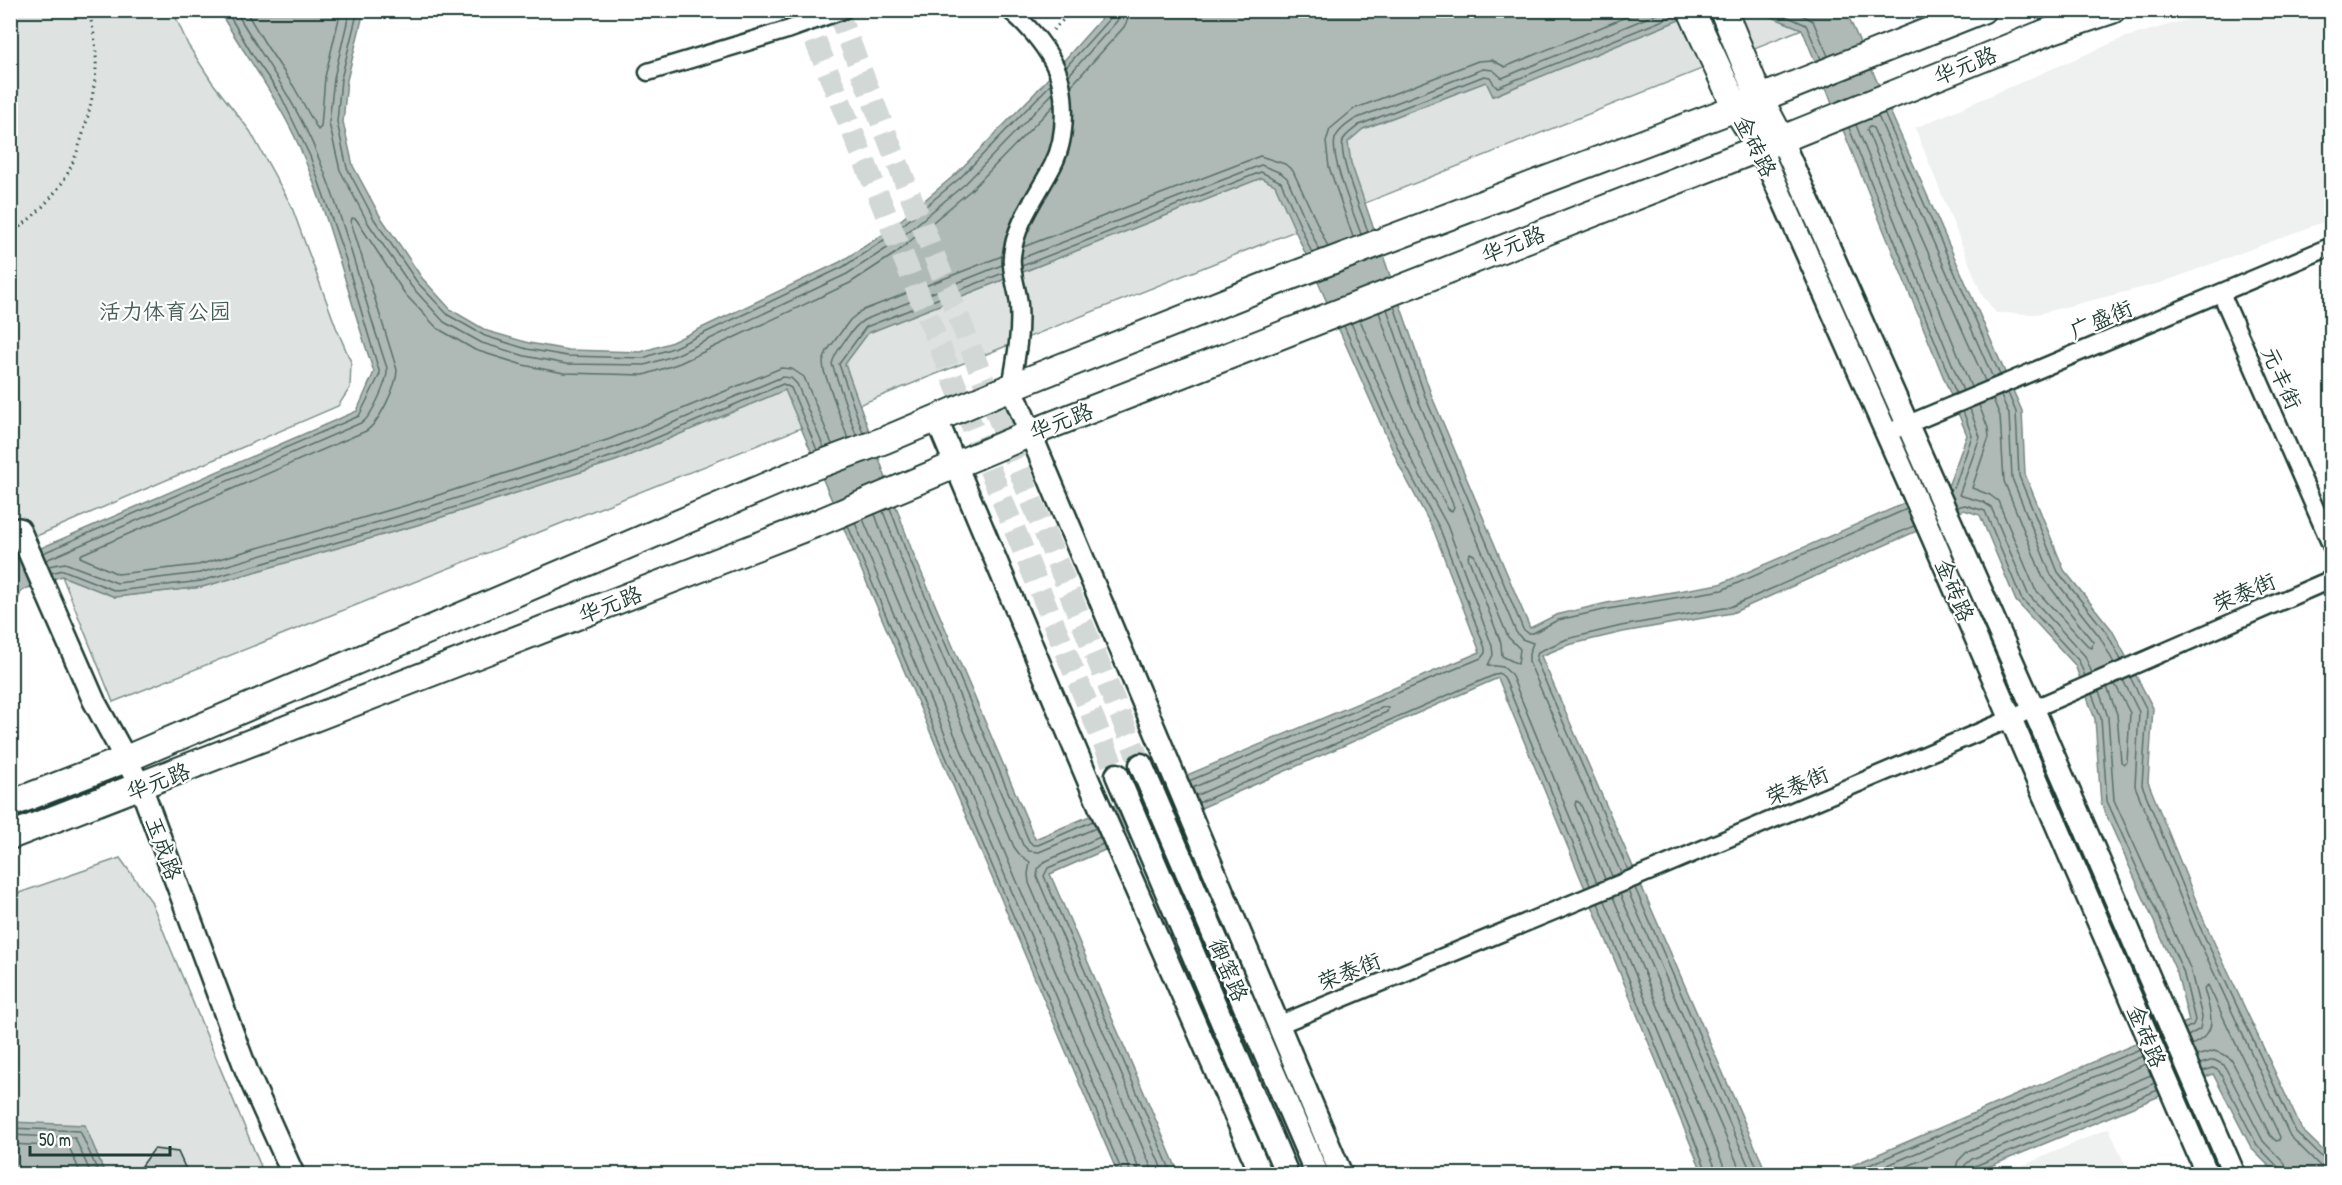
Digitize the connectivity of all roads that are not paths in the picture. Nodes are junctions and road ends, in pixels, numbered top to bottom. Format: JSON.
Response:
{"nodes":[{"id":1,"x":843,"y":10,"type":"edge"},
{"id":2,"x":1009,"y":10,"type":"edge"},
{"id":3,"x":1982,"y":10,"type":"edge"},
{"id":4,"x":2112,"y":10,"type":"edge"},
{"id":5,"x":1695,"y":21,"type":"edge"},
{"id":6,"x":1728,"y":22,"type":"edge"},
{"id":7,"x":648,"y":72,"type":"dead end"},
{"id":8,"x":1760,"y":99,"type":"junction"},
{"id":9,"x":1736,"y":108,"type":"junction"},
{"id":10,"x":1770,"y":143,"type":"junction"},
{"id":11,"x":2331,"y":246,"type":"edge"},
{"id":12,"x":2221,"y":294,"type":"junction"},
{"id":13,"x":1011,"y":387,"type":"junction"},
{"id":14,"x":936,"y":418,"type":"junction"},
{"id":15,"x":1908,"y":425,"type":"junction"},
{"id":16,"x":1031,"y":433,"type":"junction"},
{"id":17,"x":1887,"y":434,"type":"junction"},
{"id":18,"x":955,"y":464,"type":"junction"},
{"id":19,"x":19,"y":529,"type":"dead end"},
{"id":20,"x":2331,"y":547,"type":"edge"},
{"id":21,"x":2331,"y":579,"type":"edge"},
{"id":22,"x":2033,"y":708,"type":"junction"},
{"id":23,"x":2010,"y":719,"type":"junction"},
{"id":24,"x":126,"y":759,"type":"junction"},
{"id":25,"x":1141,"y":765,"type":"tunnel mouth"},
{"id":26,"x":1117,"y":775,"type":"tunnel mouth"},
{"id":27,"x":141,"y":787,"type":"junction"},
{"id":28,"x":10,"y":804,"type":"edge"},
{"id":29,"x":10,"y":836,"type":"edge"},
{"id":30,"x":1278,"y":1025,"type":"junction"},
{"id":31,"x":293,"y":1174,"type":"edge"},
{"id":32,"x":1261,"y":1174,"type":"edge"},
{"id":33,"x":1287,"y":1174,"type":"edge"},
{"id":34,"x":1317,"y":1174,"type":"edge"},
{"id":35,"x":1341,"y":1174,"type":"edge"},
{"id":36,"x":2207,"y":1174,"type":"edge"},
{"id":37,"x":2234,"y":1174,"type":"edge"}],
"edges":[{"from":1,"to":7,"type":"street"},
{"from":2,"to":13,"type":"street"},
{"from":3,"to":8,"type":"main road","name":"华元路"},
{"from":4,"to":10,"type":"main road","name":"华元路"},
{"from":5,"to":9,"type":"main road","name":"金砖路"},
{"from":6,"to":8,"type":"main road","name":"金砖路"},
{"from":8,"to":9,"type":"main road","name":"华元路"},
{"from":8,"to":10,"type":"main road","name":"金砖路"},
{"from":9,"to":10,"type":"main road","name":"金砖路"},
{"from":9,"to":13,"type":"main road","name":"华元路"},
{"from":10,"to":15,"type":"street","name":"金砖路"},
{"from":10,"to":16,"type":"main road","name":"华元路"},
{"from":10,"to":17,"type":"street","name":"金砖路"},
{"from":11,"to":12,"type":"street","name":"广盛街"},
{"from":12,"to":15,"type":"street","name":"广盛街"},
{"from":12,"to":20,"type":"street","name":"元丰街"},
{"from":13,"to":14,"type":"main road","name":"华元路"},
{"from":13,"to":16,"type":"street"},
{"from":14,"to":18,"type":"street"},
{"from":14,"to":24,"type":"main road","name":"华元路"},
{"from":15,"to":17,"type":"street","name":"广盛街"},
{"from":15,"to":22,"type":"street","name":"金砖路"},
{"from":16,"to":18,"type":"main road","name":"华元路"},
{"from":16,"to":30,"type":"street"},
{"from":17,"to":23,"type":"street","name":"金砖路"},
{"from":18,"to":27,"type":"main road","name":"华元路"},
{"from":18,"to":32,"type":"street"},
{"from":19,"to":24,"type":"street","name":"玉成路"},
{"from":21,"to":22,"type":"street","name":"荣泰街"},
{"from":22,"to":23,"type":"street","name":"荣泰街"},
{"from":22,"to":37,"type":"street","name":"金砖路"},
{"from":23,"to":30,"type":"street","name":"荣泰街"},
{"from":23,"to":36,"type":"street","name":"金砖路"},
{"from":24,"to":27,"type":"street","name":"玉成路"},
{"from":24,"to":28,"type":"main road","name":"华元路"},
{"from":25,"to":34,"type":"main road","name":"御窑路"},
{"from":26,"to":33,"type":"main road","name":"御窑路"},
{"from":27,"to":29,"type":"main road","name":"华元路"},
{"from":27,"to":31,"type":"street","name":"玉成路"},
{"from":30,"to":35,"type":"street"}]}
